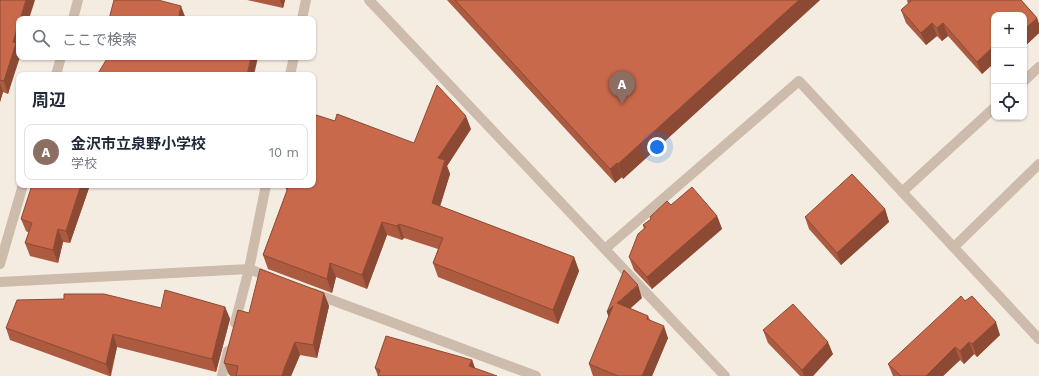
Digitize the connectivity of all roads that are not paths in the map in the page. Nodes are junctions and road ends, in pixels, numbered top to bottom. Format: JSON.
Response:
{"nodes":[{"id":1,"x":78,"y":0,"type":"edge"},
{"id":2,"x":306,"y":0,"type":"edge"},
{"id":3,"x":369,"y":0,"type":"edge"},
{"id":4,"x":74,"y":16,"type":"edge"},
{"id":5,"x":303,"y":16,"type":"edge"},
{"id":6,"x":60,"y":60,"type":"edge"},
{"id":7,"x":293,"y":60,"type":"edge"},
{"id":8,"x":1039,"y":67,"type":"edge"},
{"id":9,"x":57,"y":72,"type":"edge"},
{"id":10,"x":291,"y":72,"type":"edge"},
{"id":11,"x":1027,"y":77,"type":"edge"},
{"id":12,"x":991,"y":111,"type":"edge"},
{"id":13,"x":1039,"y":164,"type":"edge"},
{"id":14,"x":23,"y":188,"type":"edge"},
{"id":15,"x":265,"y":188,"type":"edge"},
{"id":16,"x":902,"y":192,"type":"junction"},
{"id":17,"x":954,"y":247,"type":"junction"},
{"id":18,"x":605,"y":250,"type":"junction"},
{"id":19,"x":0,"y":264,"type":"edge"},
{"id":20,"x":249,"y":269,"type":"junction"},
{"id":21,"x":278,"y":280,"type":"edge"},
{"id":22,"x":0,"y":282,"type":"edge"},
{"id":23,"x":300,"y":288,"type":"edge"},
{"id":24,"x":1039,"y":339,"type":"edge"},
{"id":25,"x":222,"y":376,"type":"edge"},
{"id":26,"x":536,"y":376,"type":"edge"},
{"id":27,"x":725,"y":376,"type":"edge"}],
"edges":[{"from":1,"to":4,"type":"street"},
{"from":2,"to":5,"type":"street"},
{"from":3,"to":18,"type":"street"},
{"from":6,"to":9,"type":"street"},
{"from":7,"to":10,"type":"street"},
{"from":8,"to":11,"type":"street"},
{"from":12,"to":16,"type":"street"},
{"from":13,"to":17,"type":"street"},
{"from":14,"to":19,"type":"street"},
{"from":15,"to":20,"type":"street"},
{"from":16,"to":17,"type":"street"},
{"from":16,"to":18,"type":"street"},
{"from":17,"to":24,"type":"street"},
{"from":18,"to":27,"type":"street"},
{"from":20,"to":21,"type":"street"},
{"from":20,"to":22,"type":"street"},
{"from":20,"to":25,"type":"street"},
{"from":23,"to":26,"type":"street"}]}
